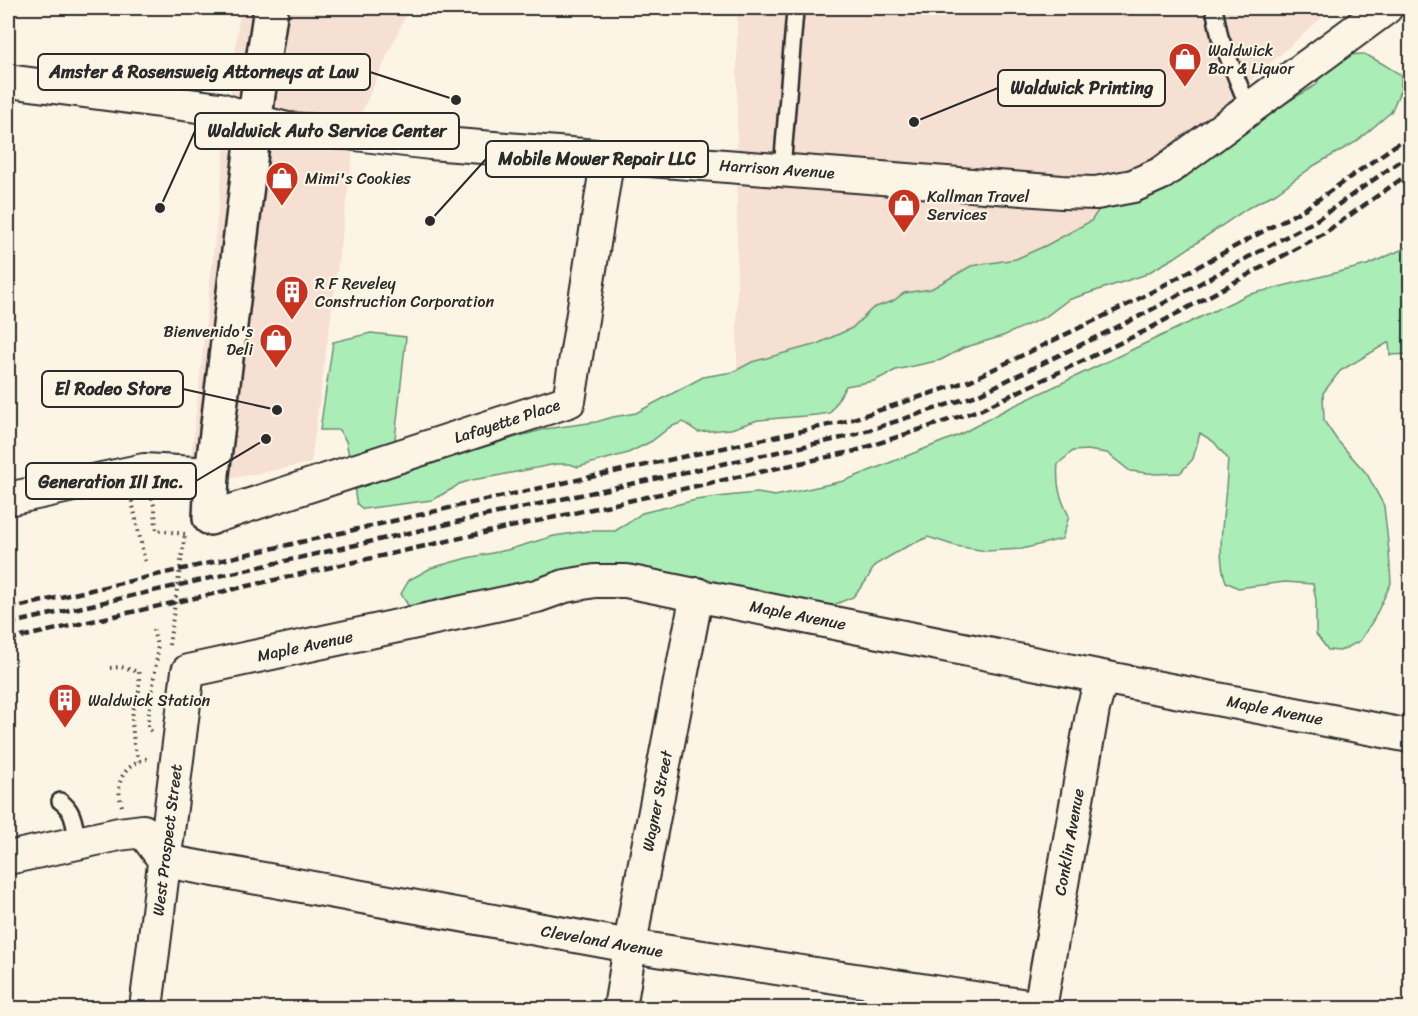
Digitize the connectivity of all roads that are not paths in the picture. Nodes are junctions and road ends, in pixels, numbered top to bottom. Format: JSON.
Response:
{"nodes":[{"id":1,"x":271,"y":8,"type":"edge"},
{"id":2,"x":1214,"y":8,"type":"edge"},
{"id":3,"x":1386,"y":8,"type":"edge"},
{"id":4,"x":795,"y":10,"type":"dead end"},
{"id":5,"x":8,"y":81,"type":"edge"},
{"id":6,"x":1249,"y":109,"type":"junction"},
{"id":7,"x":255,"y":121,"type":"junction"},
{"id":8,"x":608,"y":156,"type":"junction"},
{"id":9,"x":782,"y":169,"type":"junction"},
{"id":10,"x":212,"y":474,"type":"junction"},
{"id":11,"x":8,"y":499,"type":"edge"},
{"id":12,"x":198,"y":526,"type":"joint"},
{"id":13,"x":697,"y":594,"type":"junction"},
{"id":14,"x":188,"y":671,"type":"joint"},
{"id":15,"x":1102,"y":677,"type":"junction"},
{"id":16,"x":1410,"y":736,"type":"edge"},
{"id":17,"x":60,"y":801,"type":"dead end"},
{"id":18,"x":78,"y":843,"type":"junction"},
{"id":19,"x":8,"y":858,"type":"edge"},
{"id":20,"x":165,"y":861,"type":"junction"},
{"id":21,"x":630,"y":946,"type":"junction"},
{"id":22,"x":146,"y":1008,"type":"edge"},
{"id":23,"x":620,"y":1008,"type":"edge"},
{"id":24,"x":1040,"y":1008,"type":"edge"}],
"edges":[{"from":1,"to":7,"type":"street"},
{"from":2,"to":6,"type":"lane"},
{"from":3,"to":6,"type":"street","name":"Harrison Avenue"},
{"from":4,"to":9,"type":"lane"},
{"from":5,"to":7,"type":"street","name":"Harrison Avenue"},
{"from":6,"to":9,"type":"street","name":"Harrison Avenue"},
{"from":7,"to":8,"type":"street","name":"Harrison Avenue"},
{"from":7,"to":10,"type":"street"},
{"from":8,"to":9,"type":"street","name":"Harrison Avenue"},
{"from":8,"to":12,"type":"street","name":"Lafayette Place"},
{"from":10,"to":11,"type":"street"},
{"from":10,"to":12,"type":"street"},
{"from":13,"to":14,"type":"street","name":"Maple Avenue"},
{"from":13,"to":15,"type":"street","name":"Maple Avenue"},
{"from":13,"to":21,"type":"street","name":"Wagner Street"},
{"from":14,"to":20,"type":"street","name":"West Prospect Street"},
{"from":15,"to":16,"type":"street","name":"Maple Avenue"},
{"from":15,"to":24,"type":"street","name":"Conklin Avenue"},
{"from":17,"to":18,"type":"lane"},
{"from":18,"to":19,"type":"street"},
{"from":18,"to":20,"type":"street"},
{"from":20,"to":21,"type":"street","name":"Cleveland Avenue"},
{"from":20,"to":22,"type":"street","name":"West Prospect Street"},
{"from":21,"to":23,"type":"street","name":"Wagner Street"},
{"from":21,"to":24,"type":"street","name":"Cleveland Avenue"}]}
